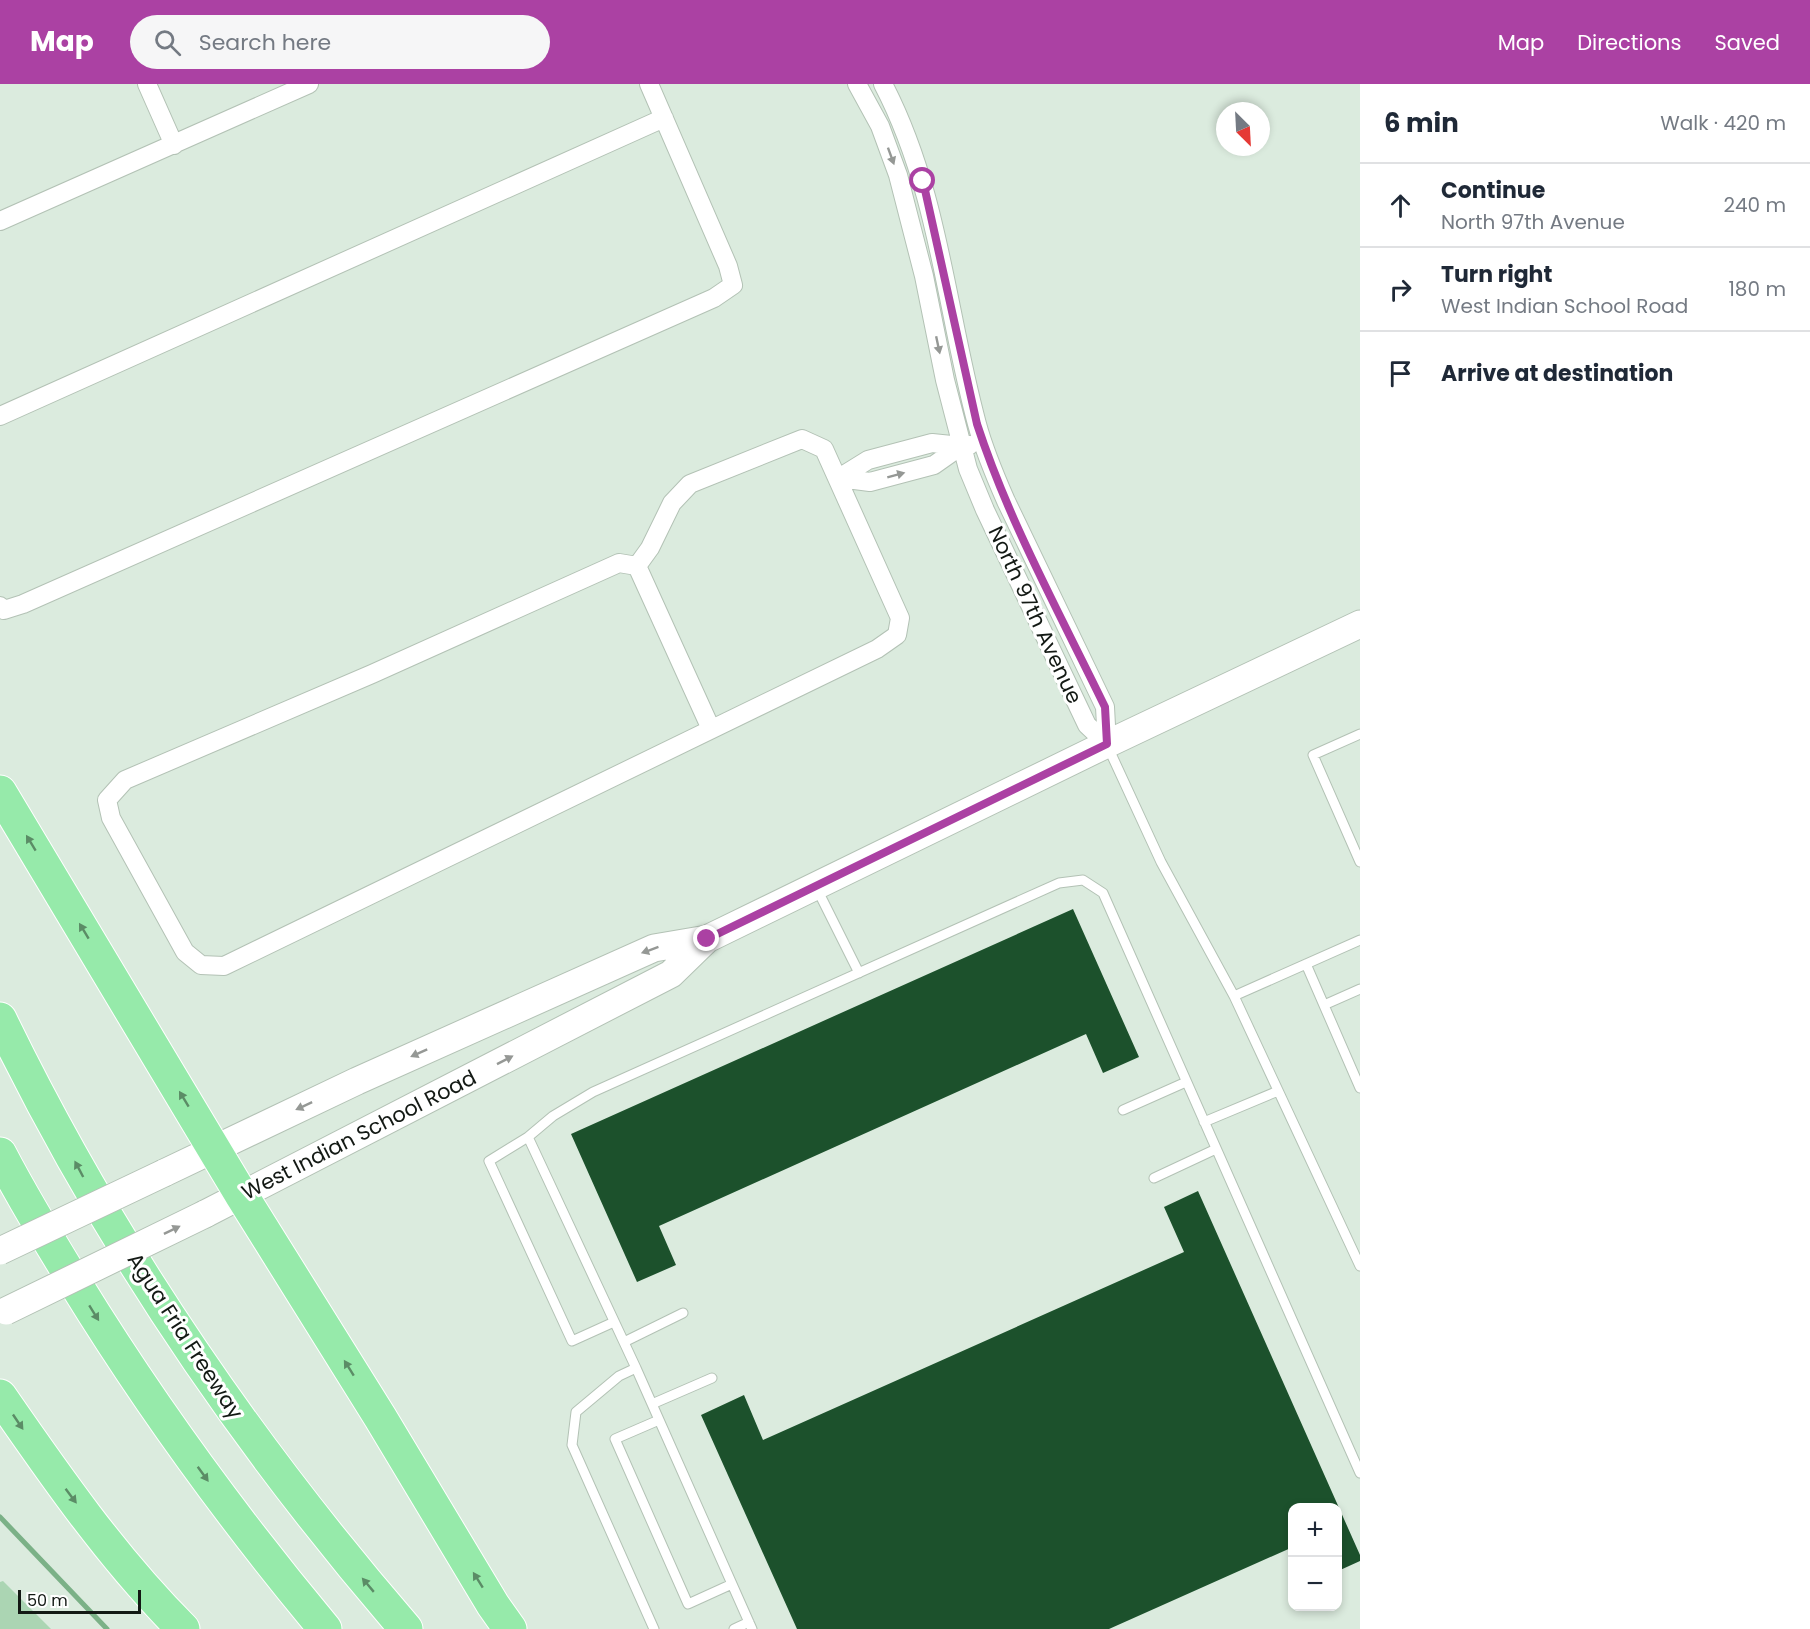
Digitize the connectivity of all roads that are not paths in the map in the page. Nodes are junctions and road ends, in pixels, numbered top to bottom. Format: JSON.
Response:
{"nodes":[{"id":1,"x":147,"y":84,"type":"edge"},
{"id":2,"x":309,"y":84,"type":"edge"},
{"id":3,"x":649,"y":84,"type":"edge"},
{"id":4,"x":857,"y":84,"type":"edge"},
{"id":5,"x":883,"y":84,"type":"edge"},
{"id":6,"x":664,"y":118,"type":"junction"},
{"id":7,"x":900,"y":122,"type":"junction"},
{"id":8,"x":880,"y":126,"type":"junction"},
{"id":9,"x":174,"y":144,"type":"junction"},
{"id":10,"x":0,"y":221,"type":"edge"},
{"id":11,"x":0,"y":416,"type":"edge"},
{"id":12,"x":984,"y":443,"type":"junction"},
{"id":13,"x":962,"y":446,"type":"junction"},
{"id":14,"x":838,"y":478,"type":"junction"},
{"id":15,"x":637,"y":566,"type":"junction"},
{"id":16,"x":0,"y":606,"type":"edge"},
{"id":17,"x":1360,"y":624,"type":"edge"},
{"id":18,"x":711,"y":729,"type":"junction"},
{"id":19,"x":1360,"y":734,"type":"edge"},
{"id":20,"x":1107,"y":744,"type":"junction"},
{"id":21,"x":0,"y":792,"type":"edge"},
{"id":22,"x":1360,"y":862,"type":"edge"},
{"id":23,"x":816,"y":886,"type":"junction"},
{"id":24,"x":707,"y":939,"type":"junction"},
{"id":25,"x":1360,"y":940,"type":"edge"},
{"id":26,"x":1306,"y":964,"type":"junction"},
{"id":27,"x":859,"y":973,"type":"junction"},
{"id":28,"x":1360,"y":989,"type":"edge"},
{"id":29,"x":1234,"y":996,"type":"junction"},
{"id":30,"x":1324,"y":1005,"type":"junction"},
{"id":31,"x":0,"y":1019,"type":"edge"},
{"id":32,"x":1186,"y":1082,"type":"junction"},
{"id":33,"x":1360,"y":1088,"type":"edge"},
{"id":34,"x":1278,"y":1091,"type":"junction"},
{"id":35,"x":1123,"y":1110,"type":"dead end"},
{"id":36,"x":1204,"y":1122,"type":"junction"},
{"id":37,"x":528,"y":1137,"type":"junction"},
{"id":38,"x":214,"y":1149,"type":"junction"},
{"id":39,"x":1216,"y":1149,"type":"junction"},
{"id":40,"x":0,"y":1154,"type":"edge"},
{"id":41,"x":1154,"y":1178,"type":"dead end"},
{"id":42,"x":242,"y":1196,"type":"junction"},
{"id":43,"x":0,"y":1251,"type":"edge"},
{"id":44,"x":1360,"y":1266,"type":"edge"},
{"id":45,"x":3,"y":1312,"type":"edge"},
{"id":46,"x":683,"y":1313,"type":"dead end"},
{"id":47,"x":614,"y":1322,"type":"junction"},
{"id":48,"x":624,"y":1342,"type":"junction"},
{"id":49,"x":636,"y":1368,"type":"junction"},
{"id":50,"x":712,"y":1378,"type":"dead end"},
{"id":51,"x":0,"y":1396,"type":"edge"},
{"id":52,"x":652,"y":1404,"type":"junction"},
{"id":53,"x":659,"y":1420,"type":"junction"},
{"id":54,"x":1360,"y":1473,"type":"edge"},
{"id":55,"x":732,"y":1584,"type":"junction"},
{"id":56,"x":751,"y":1625,"type":"edge"},
{"id":57,"x":183,"y":1629,"type":"edge"},
{"id":58,"x":325,"y":1629,"type":"edge"},
{"id":59,"x":406,"y":1629,"type":"edge"},
{"id":60,"x":510,"y":1629,"type":"edge"},
{"id":61,"x":654,"y":1629,"type":"edge"},
{"id":62,"x":734,"y":1629,"type":"edge"}],
"edges":[{"from":1,"to":9,"type":"street"},
{"from":2,"to":9,"type":"street"},
{"from":3,"to":6,"type":"street"},
{"from":4,"to":8,"type":"street","name":"North 97th Avenue"},
{"from":5,"to":7,"type":"street","name":"North 97th Avenue"},
{"from":6,"to":11,"type":"street"},
{"from":6,"to":16,"type":"street"},
{"from":7,"to":8,"type":"street"},
{"from":7,"to":12,"type":"street","name":"North 97th Avenue"},
{"from":8,"to":13,"type":"street","name":"North 97th Avenue","one_way":true},
{"from":9,"to":10,"type":"street"},
{"from":12,"to":13,"type":"street"},
{"from":12,"to":20,"type":"street","name":"North 97th Avenue"},
{"from":13,"to":14,"type":"street"},
{"from":13,"to":20,"type":"street","name":"North 97th Avenue"},
{"from":14,"to":15,"type":"street"},
{"from":14,"to":18,"type":"street"},
{"from":15,"to":18,"type":"street"},
{"from":15,"to":18,"type":"street"},
{"from":17,"to":20,"type":"main road","name":"West Indian School Road"},
{"from":19,"to":22,"type":"lane"},
{"from":20,"to":23,"type":"main road","name":"West Indian School Road"},
{"from":20,"to":29,"type":"lane"},
{"from":38,"to":21,"type":"highway","one_way":true},
{"from":23,"to":24,"type":"main road","name":"West Indian School Road"},
{"from":23,"to":27,"type":"lane"},
{"from":24,"to":38,"type":"main road","name":"West Indian School Road","one_way":true},
{"from":42,"to":24,"type":"main road","name":"West Indian School Road","one_way":true},
{"from":25,"to":26,"type":"lane"},
{"from":26,"to":29,"type":"lane"},
{"from":26,"to":30,"type":"lane"},
{"from":27,"to":32,"type":"lane"},
{"from":27,"to":37,"type":"lane"},
{"from":28,"to":30,"type":"lane"},
{"from":29,"to":34,"type":"lane"},
{"from":30,"to":33,"type":"lane"},
{"from":59,"to":31,"type":"highway","name":"Agua Fria Freeway","one_way":true},
{"from":32,"to":35,"type":"lane"},
{"from":32,"to":36,"type":"lane"},
{"from":34,"to":36,"type":"lane"},
{"from":34,"to":44,"type":"lane"},
{"from":36,"to":39,"type":"lane"},
{"from":37,"to":47,"type":"lane"},
{"from":37,"to":47,"type":"lane"},
{"from":38,"to":42,"type":"highway"},
{"from":38,"to":43,"type":"main road","name":"West Indian School Road","bridge":true},
{"from":39,"to":41,"type":"lane"},
{"from":39,"to":54,"type":"lane"},
{"from":40,"to":58,"type":"highway","one_way":true},
{"from":45,"to":42,"type":"main road","name":"West Indian School Road","one_way":true,"bridge":true},
{"from":60,"to":42,"type":"highway","one_way":true},
{"from":46,"to":48,"type":"lane"},
{"from":47,"to":48,"type":"lane"},
{"from":48,"to":49,"type":"lane"},
{"from":49,"to":52,"type":"lane"},
{"from":49,"to":61,"type":"lane"},
{"from":50,"to":52,"type":"lane"},
{"from":51,"to":57,"type":"highway","one_way":true},
{"from":52,"to":53,"type":"lane"},
{"from":53,"to":55,"type":"lane"},
{"from":53,"to":55,"type":"lane"},
{"from":55,"to":56,"type":"lane"},
{"from":56,"to":62,"type":"lane"}]}
